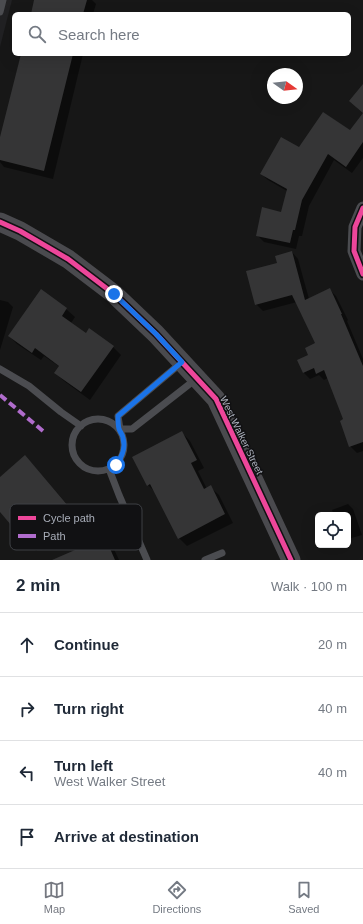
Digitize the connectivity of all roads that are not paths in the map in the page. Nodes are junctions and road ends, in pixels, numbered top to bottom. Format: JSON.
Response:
{"nodes":[{"id":1,"x":3,"y":0,"type":"edge"},
{"id":2,"x":0,"y":12,"type":"edge"},
{"id":3,"x":363,"y":208,"type":"edge"},
{"id":4,"x":0,"y":222,"type":"edge"},
{"id":5,"x":363,"y":274,"type":"edge"},
{"id":6,"x":182,"y":362,"type":"junction"},
{"id":7,"x":0,"y":369,"type":"edge"},
{"id":8,"x":196,"y":379,"type":"junction"},
{"id":9,"x":81,"y":426,"type":"junction"},
{"id":10,"x":120,"y":430,"type":"junction"},
{"id":11,"x":110,"y":469,"type":"junction"},
{"id":12,"x":123,"y":504,"type":"edge"},
{"id":13,"x":142,"y":548,"type":"edge"},
{"id":14,"x":222,"y":553,"type":"dead end"},
{"id":15,"x":147,"y":560,"type":"edge"},
{"id":16,"x":205,"y":560,"type":"edge"},
{"id":17,"x":292,"y":560,"type":"edge"}],
"edges":[{"from":1,"to":2,"type":"lane"},
{"from":3,"to":5,"type":"street"},
{"from":4,"to":6,"type":"street","name":"West Walker Street"},
{"from":6,"to":8,"type":"street","name":"West Walker Street"},
{"from":6,"to":10,"type":"lane"},
{"from":7,"to":9,"type":"lane"},
{"from":8,"to":10,"type":"lane"},
{"from":8,"to":17,"type":"street","name":"West Walker Street"},
{"from":9,"to":10,"type":"lane"},
{"from":9,"to":11,"type":"lane"},
{"from":10,"to":11,"type":"lane"},
{"from":11,"to":12,"type":"lane"},
{"from":13,"to":15,"type":"lane"},
{"from":14,"to":16,"type":"lane"}]}
